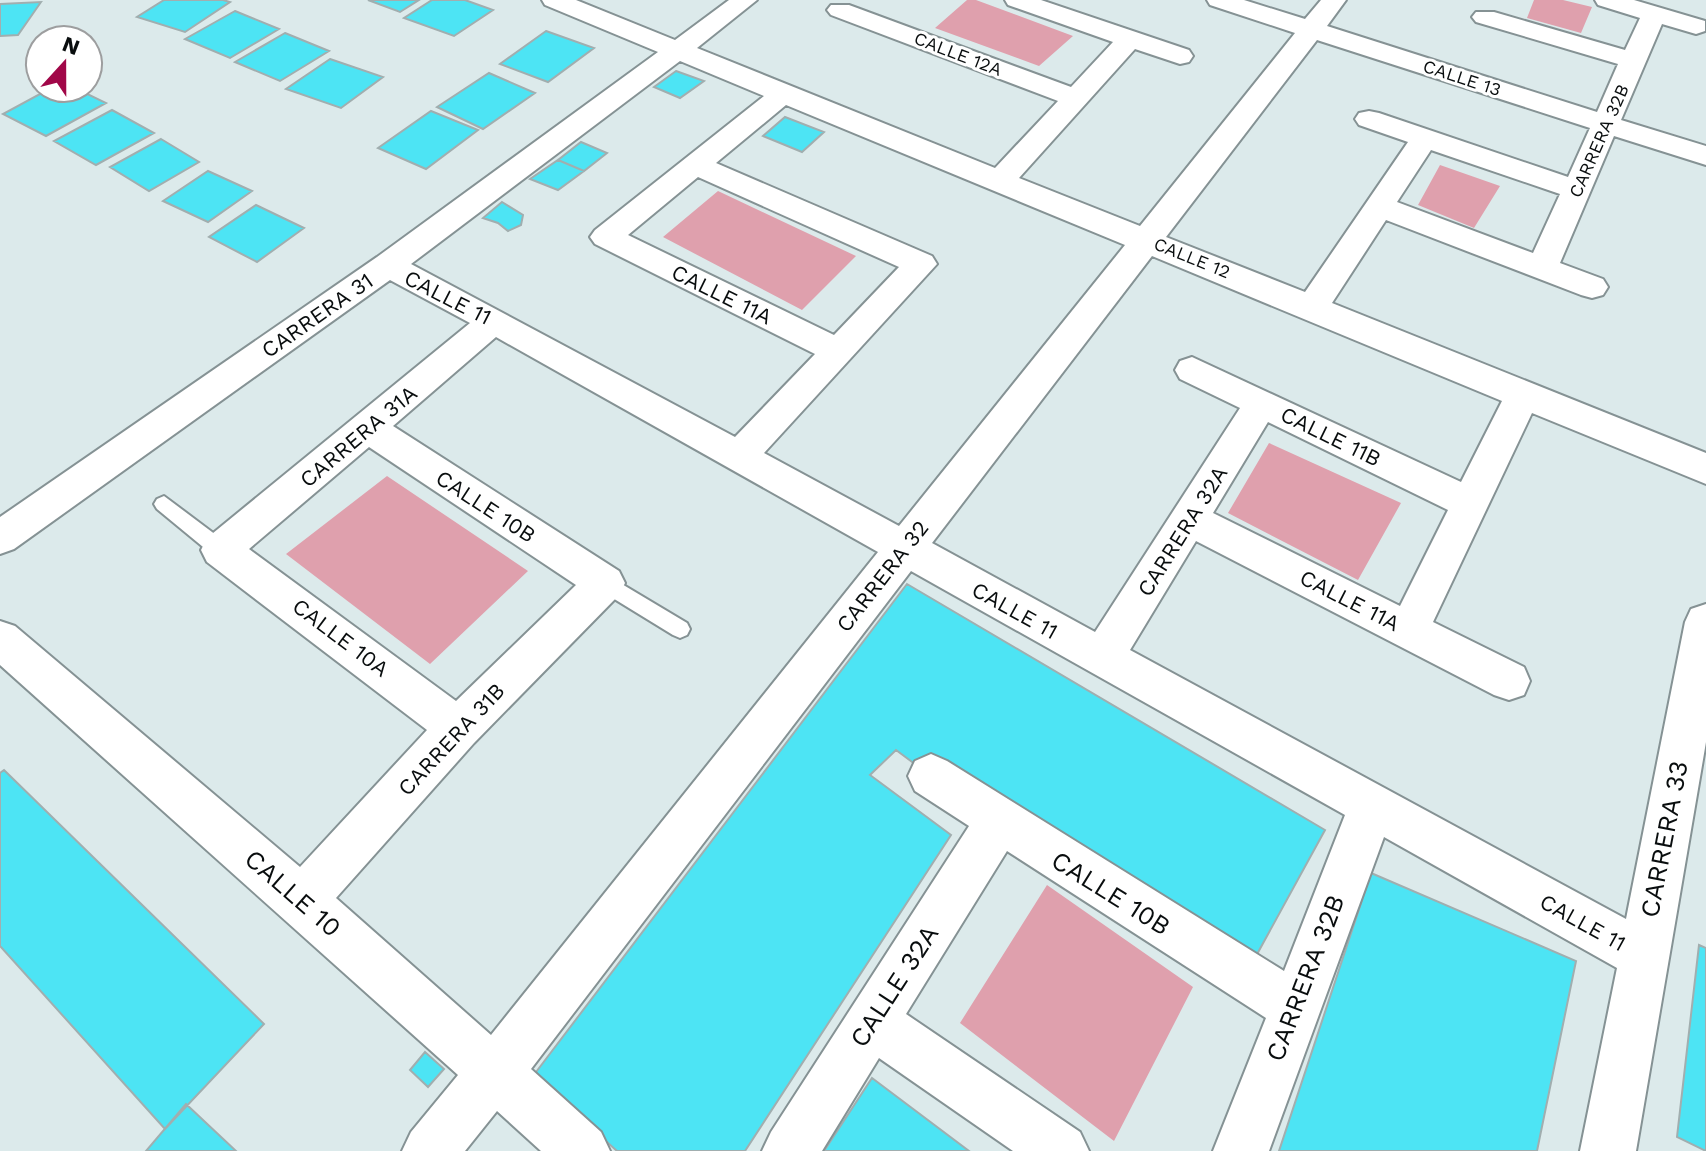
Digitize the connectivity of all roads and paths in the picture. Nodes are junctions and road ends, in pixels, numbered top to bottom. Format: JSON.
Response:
{"nodes":[{"id":1,"x":554,"y":0,"type":"edge"},
{"id":2,"x":745,"y":0,"type":"edge"},
{"id":3,"x":1017,"y":0,"type":"edge"},
{"id":4,"x":1219,"y":0,"type":"edge"},
{"id":5,"x":1607,"y":0,"type":"edge"},
{"id":6,"x":840,"y":10,"type":"dead end"},
{"id":7,"x":1654,"y":14,"type":"junction"},
{"id":8,"x":1322,"y":15,"type":"edge"},
{"id":9,"x":1696,"y":26,"type":"dead end"},
{"id":10,"x":1475,"y":37,"type":"edge"},
{"id":11,"x":1130,"y":39,"type":"junction"},
{"id":12,"x":676,"y":51,"type":"junction"},
{"id":13,"x":1180,"y":56,"type":"dead end"},
{"id":14,"x":1635,"y":61,"type":"junction"},
{"id":15,"x":784,"y":93,"type":"junction"},
{"id":16,"x":1076,"y":98,"type":"junction"},
{"id":17,"x":1369,"y":119,"type":"dead end"},
{"id":18,"x":1606,"y":124,"type":"junction"},
{"id":19,"x":1425,"y":138,"type":"junction"},
{"id":20,"x":1706,"y":156,"type":"edge"},
{"id":21,"x":695,"y":165,"type":"junction"},
{"id":22,"x":1001,"y":180,"type":"junction"},
{"id":23,"x":1577,"y":190,"type":"junction"},
{"id":24,"x":1378,"y":206,"type":"junction"},
{"id":25,"x":1146,"y":239,"type":"junction"},
{"id":26,"x":388,"y":265,"type":"junction"},
{"id":27,"x":1542,"y":268,"type":"junction"},
{"id":28,"x":1592,"y":287,"type":"dead end"},
{"id":29,"x":1312,"y":307,"type":"junction"},
{"id":30,"x":494,"y":321,"type":"junction"},
{"id":31,"x":838,"y":351,"type":"junction"},
{"id":32,"x":1192,"y":370,"type":"dead end"},
{"id":33,"x":1523,"y":394,"type":"junction"},
{"id":34,"x":1262,"y":403,"type":"junction"},
{"id":35,"x":368,"y":428,"type":"junction"},
{"id":36,"x":739,"y":456,"type":"junction"},
{"id":37,"x":1706,"y":469,"type":"edge"},
{"id":38,"x":1469,"y":503,"type":"junction"},
{"id":39,"x":164,"y":504,"type":"dead end"},
{"id":40,"x":1190,"y":520,"type":"junction"},
{"id":41,"x":0,"y":538,"type":"edge"},
{"id":42,"x":903,"y":548,"type":"junction"},
{"id":43,"x":221,"y":550,"type":"junction"},
{"id":44,"x":605,"y":583,"type":"junction"},
{"id":45,"x":1706,"y":622,"type":"edge"},
{"id":46,"x":680,"y":629,"type":"dead end"},
{"id":47,"x":1409,"y":630,"type":"junction"},
{"id":48,"x":0,"y":639,"type":"edge"},
{"id":49,"x":1102,"y":658,"type":"junction"},
{"id":50,"x":1509,"y":681,"type":"dead end"},
{"id":51,"x":458,"y":728,"type":"junction"},
{"id":52,"x":931,"y":776,"type":"dead end"},
{"id":53,"x":1372,"y":806,"type":"junction"},
{"id":54,"x":999,"y":822,"type":"junction"},
{"id":55,"x":302,"y":900,"type":"junction"},
{"id":56,"x":1642,"y":955,"type":"junction"},
{"id":57,"x":1293,"y":1006,"type":"junction"},
{"id":58,"x":871,"y":1021,"type":"junction"},
{"id":59,"x":496,"y":1071,"type":"junction"},
{"id":60,"x":430,"y":1151,"type":"edge"},
{"id":61,"x":582,"y":1151,"type":"edge"},
{"id":62,"x":790,"y":1151,"type":"edge"},
{"id":63,"x":1061,"y":1151,"type":"edge"},
{"id":64,"x":1241,"y":1151,"type":"edge"},
{"id":65,"x":1608,"y":1151,"type":"edge"}],
"edges":[{"from":1,"to":12,"type":"street","name":"CALLE 12"},
{"from":2,"to":12,"type":"street","name":"CARRERA 31"},
{"from":3,"to":11,"type":"street"},
{"from":4,"to":8,"type":"street","name":"CALLE 13"},
{"from":5,"to":7,"type":"street"},
{"from":6,"to":16,"type":"street","name":"CALLE 12A"},
{"from":7,"to":9,"type":"street"},
{"from":7,"to":14,"type":"street","name":"CARRERA 32B"},
{"from":8,"to":10,"type":"street","name":"CALLE 13"},
{"from":8,"to":25,"type":"street","name":"CARRERA 32"},
{"from":10,"to":14,"type":"street"},
{"from":10,"to":18,"type":"street","name":"CALLE 13"},
{"from":11,"to":13,"type":"street"},
{"from":11,"to":16,"type":"street"},
{"from":12,"to":15,"type":"street","name":"CALLE 12"},
{"from":12,"to":26,"type":"street","name":"CARRERA 31"},
{"from":14,"to":18,"type":"street","name":"CARRERA 32B"},
{"from":15,"to":21,"type":"street"},
{"from":15,"to":22,"type":"street","name":"CALLE 12"},
{"from":16,"to":22,"type":"street"},
{"from":17,"to":19,"type":"street"},
{"from":18,"to":20,"type":"street","name":"CALLE 13"},
{"from":18,"to":23,"type":"street","name":"CARRERA 32B"},
{"from":19,"to":23,"type":"street"},
{"from":19,"to":24,"type":"street"},
{"from":21,"to":31,"type":"street"},
{"from":21,"to":31,"type":"street","name":"CALLE 11A"},
{"from":22,"to":25,"type":"street","name":"CALLE 12"},
{"from":23,"to":27,"type":"street","name":"CARRERA 32B"},
{"from":24,"to":27,"type":"street"},
{"from":24,"to":29,"type":"street"},
{"from":25,"to":29,"type":"street","name":"CALLE 12"},
{"from":25,"to":42,"type":"street","name":"CARRERA 32"},
{"from":26,"to":30,"type":"street","name":"CALLE 11"},
{"from":26,"to":41,"type":"street","name":"CARRERA 31"},
{"from":27,"to":28,"type":"street"},
{"from":29,"to":33,"type":"street","name":"CALLE 12"},
{"from":30,"to":35,"type":"street","name":"CARRERA 31A"},
{"from":30,"to":36,"type":"street","name":"CALLE 11"},
{"from":31,"to":36,"type":"street"},
{"from":32,"to":34,"type":"street","name":"CALLE 11B"},
{"from":33,"to":37,"type":"street","name":"CALLE 12"},
{"from":33,"to":38,"type":"street"},
{"from":34,"to":38,"type":"street","name":"CALLE 11B"},
{"from":34,"to":40,"type":"street","name":"CARRERA 32A"},
{"from":35,"to":43,"type":"street","name":"CARRERA 31A"},
{"from":35,"to":44,"type":"street","name":"CALLE 10B"},
{"from":36,"to":42,"type":"street","name":"CALLE 11"},
{"from":38,"to":47,"type":"street"},
{"from":39,"to":43,"type":"lane"},
{"from":40,"to":47,"type":"street","name":"CALLE 11A"},
{"from":40,"to":49,"type":"street","name":"CARRERA 32A"},
{"from":42,"to":49,"type":"street","name":"CALLE 11"},
{"from":42,"to":59,"type":"street","name":"CARRERA 32"},
{"from":43,"to":51,"type":"street","name":"CALLE 10A"},
{"from":44,"to":46,"type":"lane"},
{"from":44,"to":51,"type":"street","name":"CARRERA 31B"},
{"from":45,"to":56,"type":"street","name":"CARRERA 33"},
{"from":47,"to":50,"type":"street","name":"CALLE 11A"},
{"from":48,"to":55,"type":"street","name":"CALLE 10"},
{"from":49,"to":53,"type":"street","name":"CALLE 11"},
{"from":51,"to":55,"type":"street","name":"CARRERA 31B"},
{"from":52,"to":54,"type":"street","name":"CALLE 10B"},
{"from":53,"to":56,"type":"street","name":"CALLE 11"},
{"from":53,"to":57,"type":"street","name":"CARRERA 32B"},
{"from":54,"to":57,"type":"street","name":"CALLE 10B"},
{"from":54,"to":58,"type":"street","name":"CALLE 32A"},
{"from":55,"to":59,"type":"street","name":"CALLE 10"},
{"from":56,"to":65,"type":"street","name":"CARRERA 33"},
{"from":57,"to":64,"type":"street","name":"CARRERA 32B"},
{"from":58,"to":62,"type":"street","name":"CALLE 32A"},
{"from":58,"to":63,"type":"street"},
{"from":59,"to":60,"type":"street","name":"CARRERA 32"},
{"from":59,"to":61,"type":"street","name":"CALLE 10"}]}
